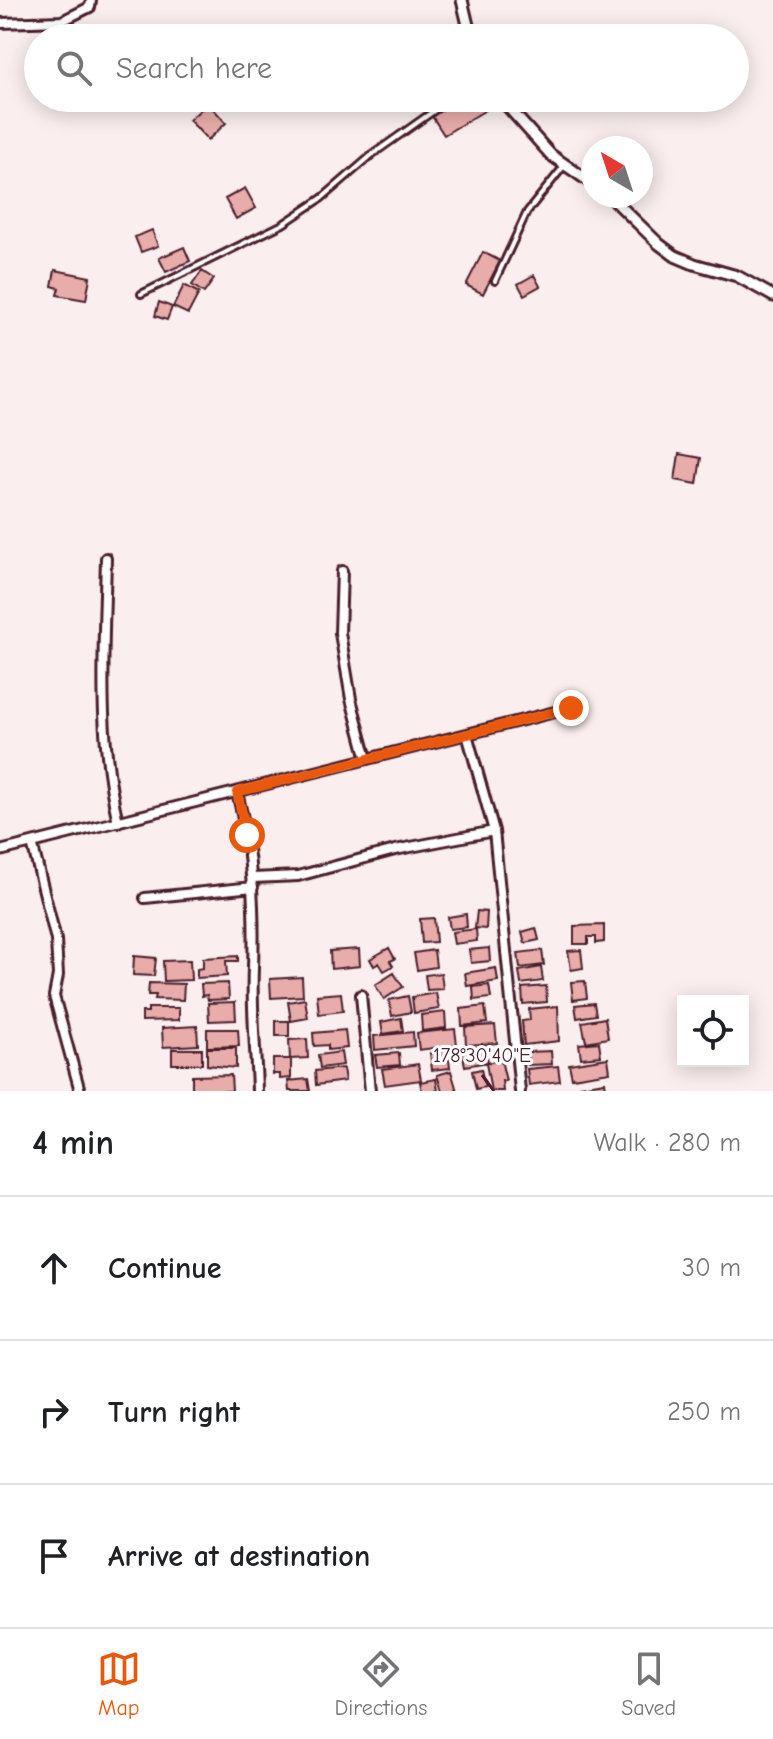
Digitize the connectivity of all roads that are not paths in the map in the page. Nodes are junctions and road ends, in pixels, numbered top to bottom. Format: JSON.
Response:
{"nodes":[{"id":1,"x":91,"y":0,"type":"edge"},
{"id":2,"x":462,"y":0,"type":"edge"},
{"id":3,"x":0,"y":23,"type":"edge"},
{"id":4,"x":468,"y":24,"type":"edge"},
{"id":5,"x":432,"y":112,"type":"edge"},
{"id":6,"x":512,"y":112,"type":"edge"},
{"id":7,"x":564,"y":166,"type":"junction"},
{"id":8,"x":581,"y":177,"type":"edge"},
{"id":9,"x":622,"y":208,"type":"edge"},
{"id":10,"x":495,"y":281,"type":"dead end"},
{"id":11,"x":141,"y":294,"type":"dead end"},
{"id":12,"x":773,"y":296,"type":"edge"},
{"id":13,"x":106,"y":558,"type":"dead end"},
{"id":14,"x":342,"y":571,"type":"dead end"},
{"id":15,"x":571,"y":708,"type":"dead end"},
{"id":16,"x":467,"y":734,"type":"junction"},
{"id":17,"x":367,"y":759,"type":"junction"},
{"id":18,"x":237,"y":792,"type":"junction"},
{"id":19,"x":118,"y":822,"type":"junction"},
{"id":20,"x":494,"y":831,"type":"junction"},
{"id":21,"x":0,"y":839,"type":"edge"},
{"id":22,"x":32,"y":843,"type":"junction"},
{"id":23,"x":2,"y":851,"type":"edge"},
{"id":24,"x":253,"y":883,"type":"junction"},
{"id":25,"x":145,"y":898,"type":"dead end"},
{"id":26,"x":361,"y":995,"type":"dead end"},
{"id":27,"x":80,"y":1091,"type":"edge"},
{"id":28,"x":257,"y":1091,"type":"edge"},
{"id":29,"x":370,"y":1091,"type":"edge"},
{"id":30,"x":520,"y":1091,"type":"edge"}],
"edges":[{"from":1,"to":3,"type":"street"},
{"from":2,"to":4,"type":"street"},
{"from":5,"to":11,"type":"lane"},
{"from":6,"to":7,"type":"street"},
{"from":7,"to":8,"type":"street"},
{"from":7,"to":10,"type":"lane"},
{"from":9,"to":12,"type":"street"},
{"from":13,"to":19,"type":"street"},
{"from":14,"to":17,"type":"street"},
{"from":15,"to":16,"type":"street"},
{"from":16,"to":17,"type":"street"},
{"from":16,"to":20,"type":"street"},
{"from":17,"to":18,"type":"street"},
{"from":18,"to":19,"type":"street"},
{"from":18,"to":24,"type":"street"},
{"from":19,"to":22,"type":"street"},
{"from":20,"to":24,"type":"street"},
{"from":20,"to":30,"type":"street"},
{"from":21,"to":23,"type":"street"},
{"from":22,"to":23,"type":"street"},
{"from":22,"to":27,"type":"street"},
{"from":24,"to":25,"type":"street"},
{"from":24,"to":28,"type":"street"},
{"from":26,"to":29,"type":"street"}]}
